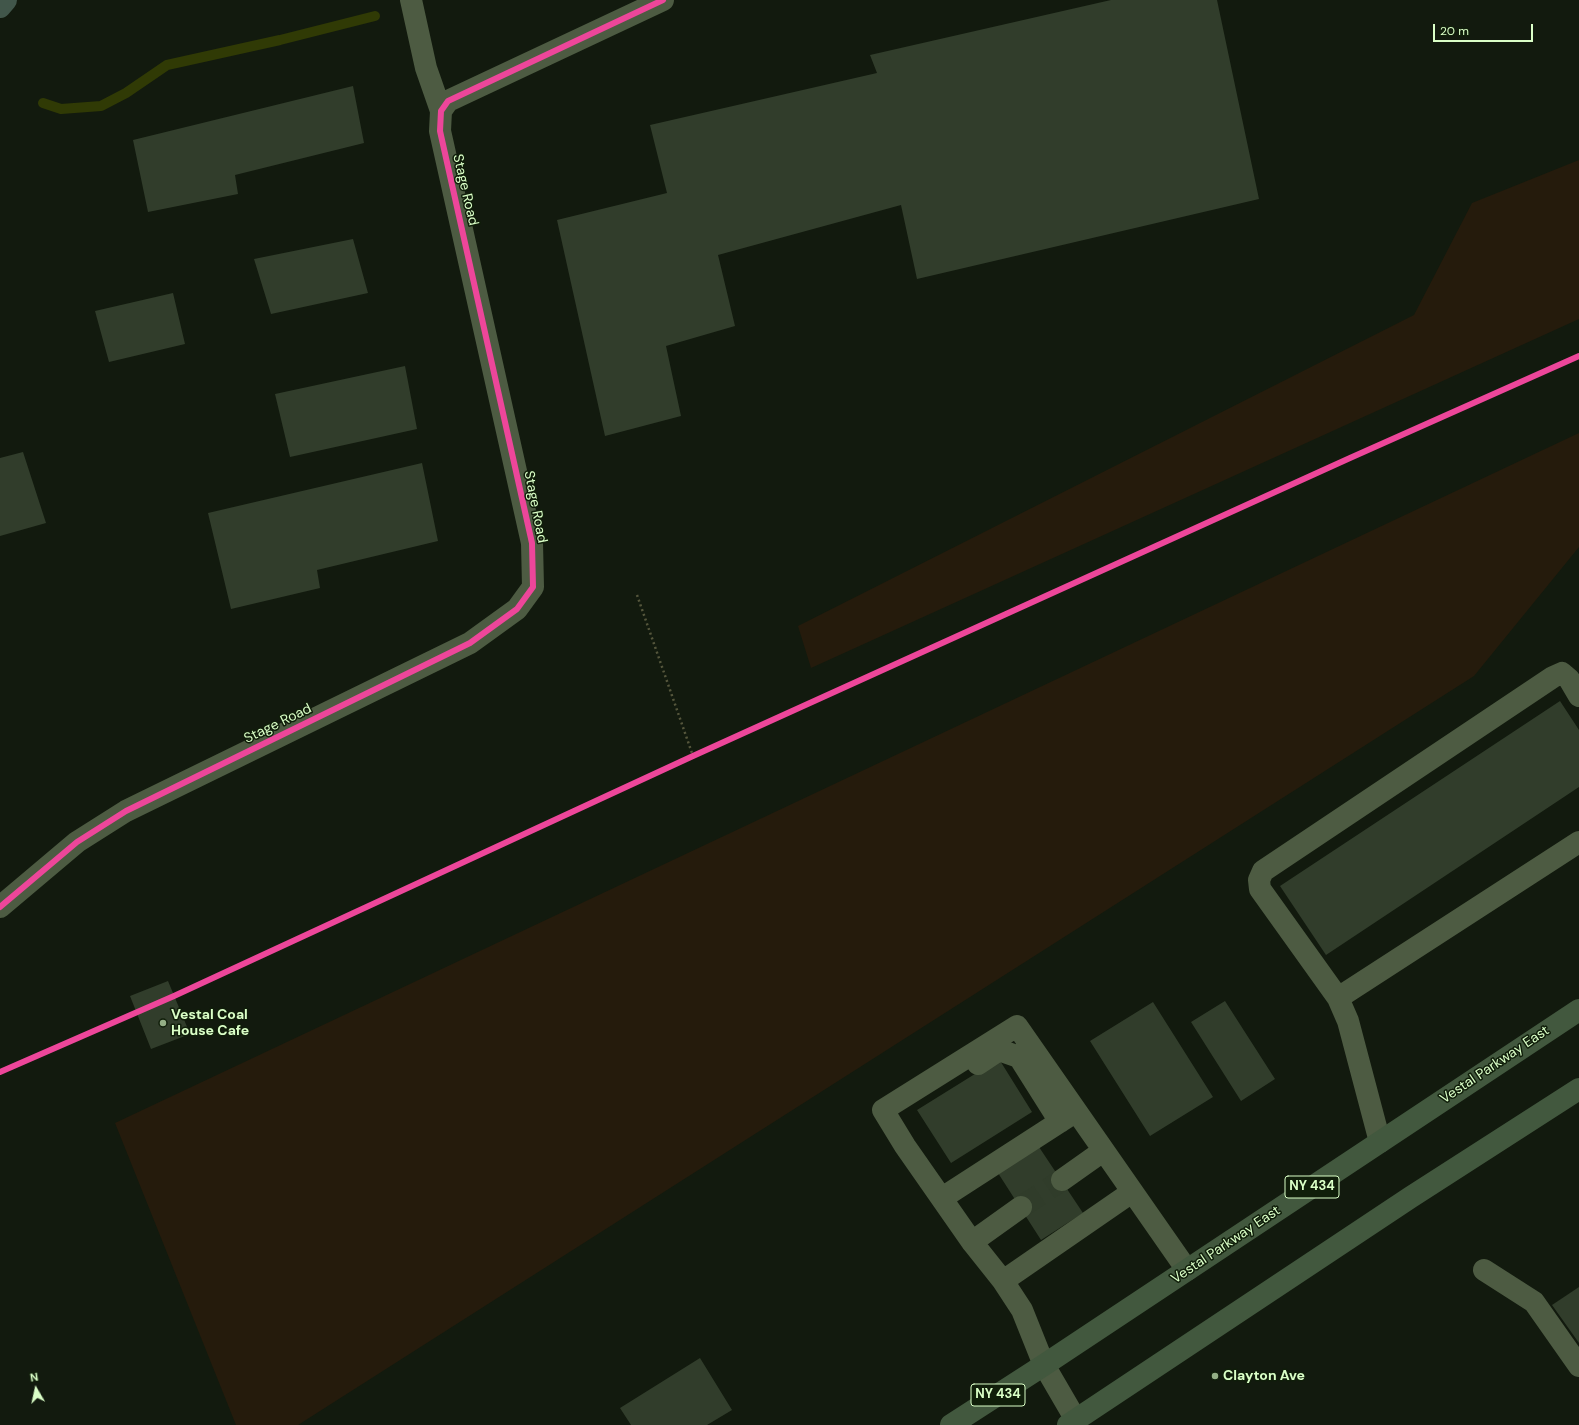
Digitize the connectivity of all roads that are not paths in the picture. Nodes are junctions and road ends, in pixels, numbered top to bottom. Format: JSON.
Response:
{"nodes":[{"id":1,"x":6,"y":0,"type":"edge"},
{"id":2,"x":411,"y":0,"type":"edge"},
{"id":3,"x":663,"y":0,"type":"edge"},
{"id":4,"x":0,"y":7,"type":"edge"},
{"id":5,"x":441,"y":111,"type":"junction"},
{"id":6,"x":1579,"y":696,"type":"edge"},
{"id":7,"x":1579,"y":842,"type":"edge"},
{"id":8,"x":0,"y":907,"type":"edge"},
{"id":9,"x":1338,"y":998,"type":"junction"},
{"id":10,"x":1579,"y":1010,"type":"edge"},
{"id":11,"x":1579,"y":1089,"type":"edge"},
{"id":12,"x":1068,"y":1116,"type":"junction"},
{"id":13,"x":1380,"y":1142,"type":"junction"},
{"id":14,"x":905,"y":1146,"type":"junction"},
{"id":15,"x":1103,"y":1151,"type":"junction"},
{"id":16,"x":1062,"y":1180,"type":"tunnel mouth"},
{"id":17,"x":1132,"y":1192,"type":"junction"},
{"id":18,"x":942,"y":1198,"type":"junction"},
{"id":19,"x":1021,"y":1207,"type":"tunnel mouth"},
{"id":20,"x":972,"y":1242,"type":"junction"},
{"id":21,"x":1187,"y":1270,"type":"junction"},
{"id":22,"x":1484,"y":1270,"type":"dead end"},
{"id":23,"x":1003,"y":1281,"type":"junction"},
{"id":24,"x":1044,"y":1365,"type":"junction"},
{"id":25,"x":1579,"y":1366,"type":"edge"},
{"id":26,"x":1074,"y":1423,"type":"edge"},
{"id":27,"x":951,"y":1425,"type":"edge"}],
"edges":[{"from":1,"to":4,"type":"highway"},
{"from":2,"to":5,"type":"street"},
{"from":3,"to":5,"type":"street"},
{"from":5,"to":8,"type":"street","name":"Stage Road"},
{"from":6,"to":9,"type":"street"},
{"from":7,"to":9,"type":"street"},
{"from":9,"to":13,"type":"street"},
{"from":10,"to":13,"type":"main road","name":"Vestal Parkway East","number":"NY 434"},
{"from":11,"to":26,"type":"main road"},
{"from":12,"to":14,"type":"street"},
{"from":12,"to":14,"type":"street"},
{"from":12,"to":15,"type":"street"},
{"from":12,"to":18,"type":"street"},
{"from":13,"to":21,"type":"main road","name":"Vestal Parkway East","number":"NY 434"},
{"from":14,"to":18,"type":"street"},
{"from":15,"to":16,"type":"street"},
{"from":15,"to":17,"type":"street"},
{"from":17,"to":21,"type":"street"},
{"from":17,"to":23,"type":"street"},
{"from":18,"to":20,"type":"street"},
{"from":19,"to":20,"type":"street"},
{"from":20,"to":23,"type":"street"},
{"from":21,"to":24,"type":"main road","name":"Vestal Parkway East","number":"NY 434"},
{"from":22,"to":25,"type":"street"},
{"from":23,"to":24,"type":"street"},
{"from":24,"to":26,"type":"street"},
{"from":24,"to":27,"type":"main road","name":"Vestal Parkway East","number":"NY 434"}]}
